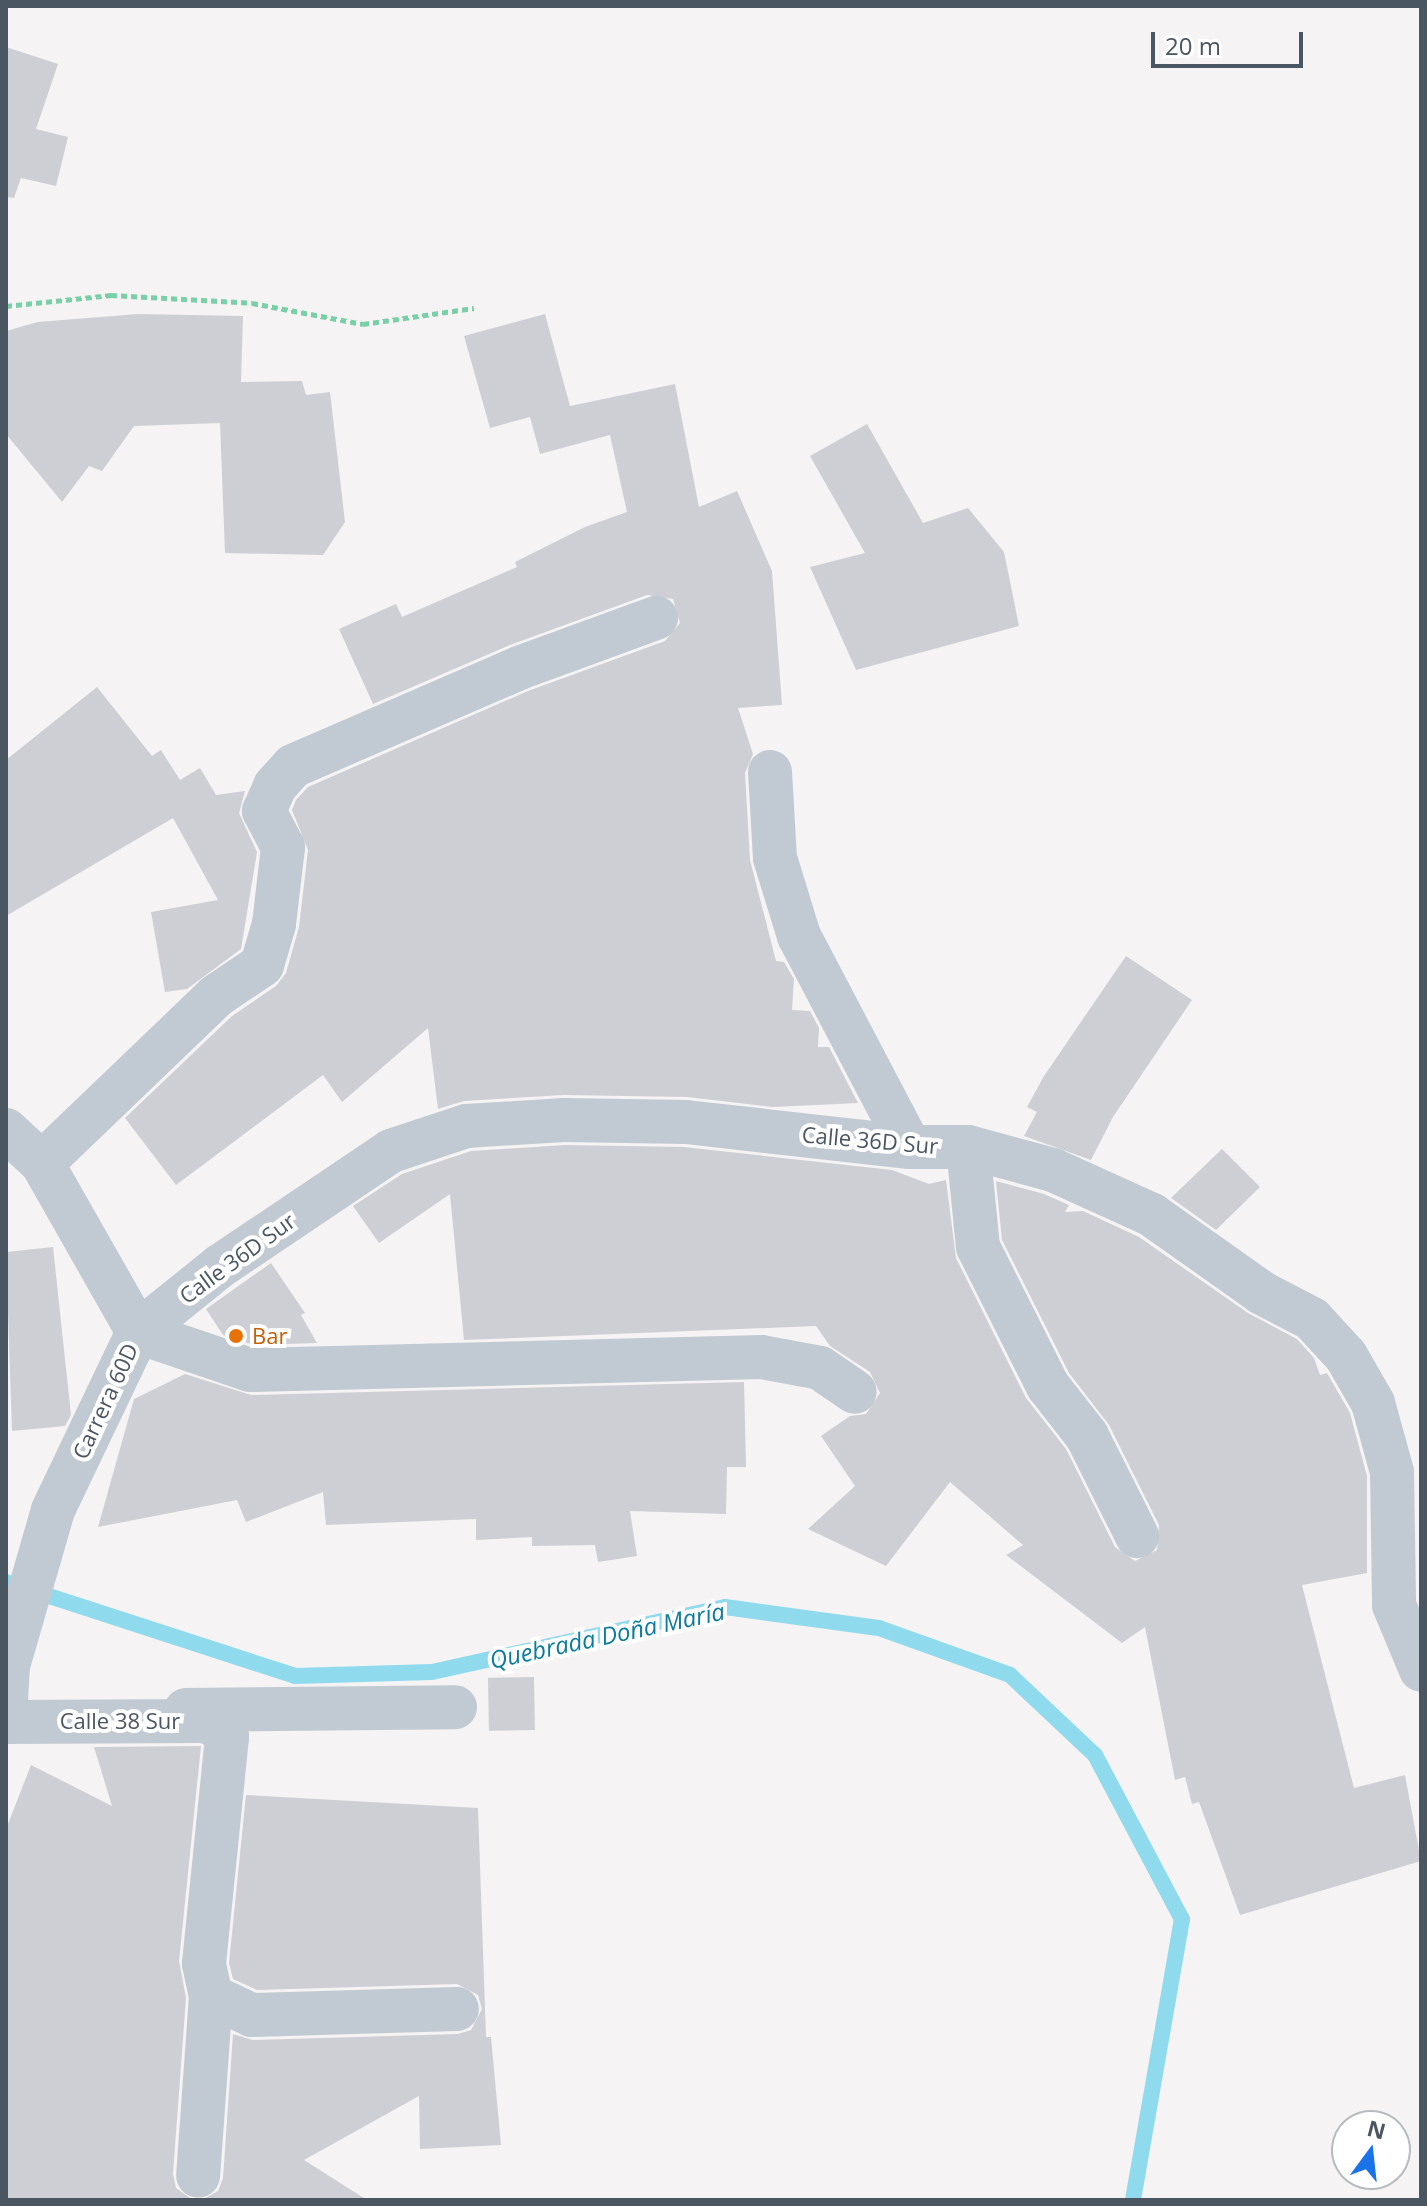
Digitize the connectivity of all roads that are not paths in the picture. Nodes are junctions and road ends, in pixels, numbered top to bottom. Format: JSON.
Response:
{"nodes":[{"id":1,"x":656,"y":618,"type":"dead end"},
{"id":2,"x":770,"y":772,"type":"dead end"},
{"id":3,"x":6,"y":1130,"type":"edge"},
{"id":4,"x":910,"y":1147,"type":"junction"},
{"id":5,"x":968,"y":1147,"type":"junction"},
{"id":6,"x":42,"y":1163,"type":"junction"},
{"id":7,"x":138,"y":1332,"type":"junction"},
{"id":8,"x":855,"y":1392,"type":"dead end"},
{"id":9,"x":1137,"y":1536,"type":"dead end"},
{"id":10,"x":1421,"y":1670,"type":"edge"},
{"id":11,"x":7,"y":1684,"type":"edge"},
{"id":12,"x":455,"y":1707,"type":"dead end"},
{"id":13,"x":6,"y":1712,"type":"edge"},
{"id":14,"x":6,"y":1722,"type":"edge"},
{"id":15,"x":211,"y":1996,"type":"junction"},
{"id":16,"x":457,"y":2009,"type":"dead end"},
{"id":17,"x":198,"y":2176,"type":"dead end"}],
"edges":[{"from":1,"to":6,"type":"street"},
{"from":2,"to":4,"type":"street"},
{"from":3,"to":6,"type":"street","name":"Carrera 60D"},
{"from":4,"to":5,"type":"street","name":"Calle 36D Sur"},
{"from":4,"to":7,"type":"street","name":"Calle 36D Sur"},
{"from":5,"to":9,"type":"street"},
{"from":5,"to":10,"type":"street","name":"Calle 36D Sur"},
{"from":6,"to":7,"type":"street","name":"Carrera 60D"},
{"from":7,"to":8,"type":"street"},
{"from":7,"to":11,"type":"street","name":"Carrera 60D"},
{"from":12,"to":13,"type":"street"},
{"from":14,"to":15,"type":"street","name":"Calle 38 Sur"},
{"from":15,"to":16,"type":"street"},
{"from":15,"to":17,"type":"street"}]}
